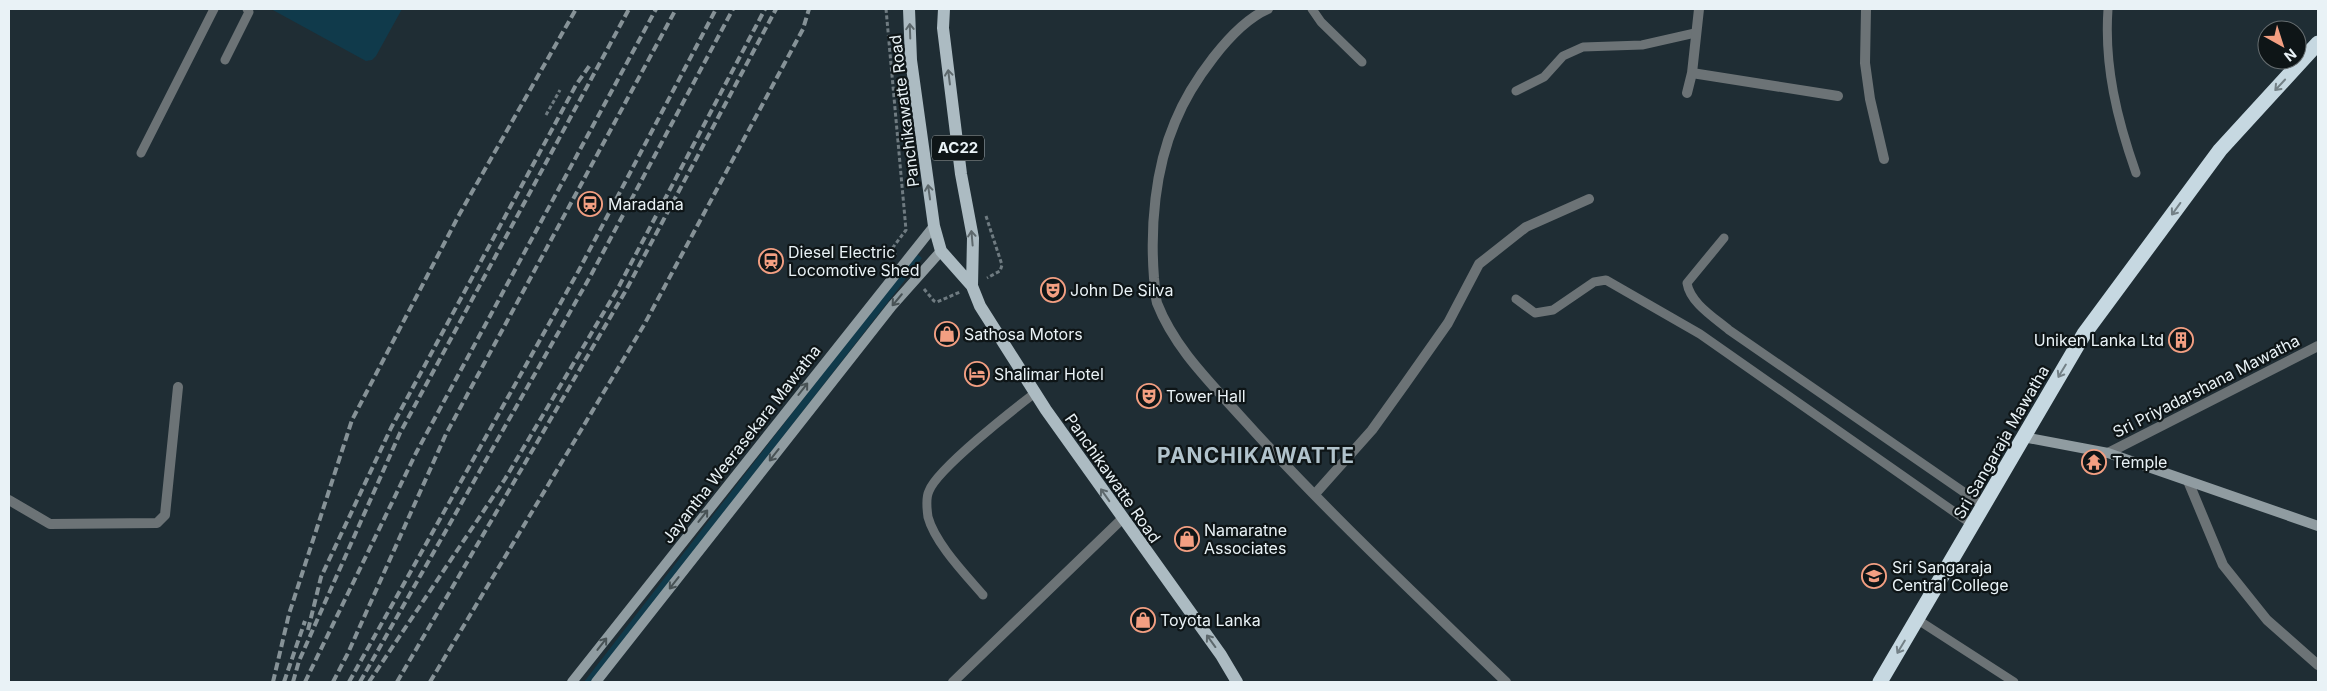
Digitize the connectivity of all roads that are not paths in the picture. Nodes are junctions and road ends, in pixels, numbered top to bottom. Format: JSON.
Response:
{"nodes":[{"id":1,"x":214,"y":9,"type":"edge"},
{"id":2,"x":247,"y":9,"type":"edge"},
{"id":3,"x":909,"y":9,"type":"edge"},
{"id":4,"x":944,"y":9,"type":"edge"},
{"id":5,"x":1312,"y":9,"type":"edge"},
{"id":6,"x":1699,"y":9,"type":"edge"},
{"id":7,"x":1866,"y":9,"type":"edge"},
{"id":8,"x":2108,"y":9,"type":"edge"},
{"id":9,"x":1262,"y":10,"type":"edge"},
{"id":10,"x":1695,"y":33,"type":"junction"},
{"id":11,"x":2318,"y":43,"type":"edge"},
{"id":12,"x":225,"y":60,"type":"dead end"},
{"id":13,"x":1362,"y":62,"type":"dead end"},
{"id":14,"x":1692,"y":73,"type":"junction"},
{"id":15,"x":1516,"y":91,"type":"dead end"},
{"id":16,"x":1687,"y":93,"type":"dead end"},
{"id":17,"x":1838,"y":96,"type":"dead end"},
{"id":18,"x":141,"y":153,"type":"dead end"},
{"id":19,"x":1884,"y":158,"type":"dead end"},
{"id":20,"x":2136,"y":173,"type":"dead end"},
{"id":21,"x":1589,"y":199,"type":"dead end"},
{"id":22,"x":934,"y":226,"type":"junction"},
{"id":23,"x":1724,"y":238,"type":"dead end"},
{"id":24,"x":941,"y":251,"type":"junction"},
{"id":25,"x":972,"y":286,"type":"junction"},
{"id":26,"x":1516,"y":299,"type":"dead end"},
{"id":27,"x":2318,"y":346,"type":"edge"},
{"id":28,"x":178,"y":387,"type":"dead end"},
{"id":29,"x":1035,"y":393,"type":"junction"},
{"id":30,"x":2023,"y":437,"type":"junction"},
{"id":31,"x":2108,"y":453,"type":"junction"},
{"id":32,"x":2188,"y":480,"type":"junction"},
{"id":33,"x":1315,"y":494,"type":"junction"},
{"id":34,"x":9,"y":500,"type":"edge"},
{"id":35,"x":1984,"y":506,"type":"junction"},
{"id":36,"x":1122,"y":519,"type":"junction"},
{"id":37,"x":1973,"y":526,"type":"junction"},
{"id":38,"x":2318,"y":526,"type":"edge"},
{"id":39,"x":983,"y":595,"type":"dead end"},
{"id":40,"x":1918,"y":620,"type":"junction"},
{"id":41,"x":2318,"y":665,"type":"edge"},
{"id":42,"x":572,"y":682,"type":"edge"},
{"id":43,"x":596,"y":682,"type":"edge"},
{"id":44,"x":953,"y":682,"type":"edge"},
{"id":45,"x":1237,"y":682,"type":"edge"},
{"id":46,"x":1506,"y":682,"type":"edge"},
{"id":47,"x":1880,"y":682,"type":"edge"},
{"id":48,"x":2014,"y":682,"type":"edge"}],
"edges":[{"from":1,"to":18,"type":"lane"},
{"from":2,"to":12,"type":"lane"},
{"from":22,"to":3,"type":"main road","name":"Panchikawatte Road","number":"AC22","one_way":true},
{"from":25,"to":4,"type":"main road","name":"Panchikawatte Road","number":"AC22","one_way":true},
{"from":5,"to":13,"type":"lane"},
{"from":6,"to":10,"type":"street"},
{"from":7,"to":19,"type":"street"},
{"from":8,"to":20,"type":"lane"},
{"from":9,"to":33,"type":"street"},
{"from":10,"to":14,"type":"street"},
{"from":10,"to":15,"type":"lane"},
{"from":11,"to":30,"type":"highway","name":"Sri Sangaraja Mawatha","one_way":true},
{"from":14,"to":16,"type":"street"},
{"from":14,"to":17,"type":"street"},
{"from":21,"to":33,"type":"street"},
{"from":22,"to":24,"type":"main road","name":"Panchikawatte Road","number":"AC22"},
{"from":42,"to":22,"type":"main road","name":"Jayantha Weerasekara Mawatha","one_way":true},
{"from":23,"to":35,"type":"lane"},
{"from":24,"to":25,"type":"main road","name":"Panchikawatte Road","number":"AC22"},
{"from":24,"to":43,"type":"main road","name":"Jayantha Weerasekara Mawatha","one_way":true},
{"from":25,"to":29,"type":"main road","name":"Panchikawatte Road","number":"AC22"},
{"from":26,"to":37,"type":"lane"},
{"from":27,"to":31,"type":"street","name":"Sri Priyadarshana Mawatha"},
{"from":28,"to":34,"type":"street"},
{"from":36,"to":29,"type":"main road","name":"Panchikawatte Road","number":"AC22","one_way":true},
{"from":29,"to":39,"type":"lane"},
{"from":30,"to":31,"type":"main road"},
{"from":30,"to":35,"type":"highway","name":"Sri Sangaraja Mawatha"},
{"from":31,"to":32,"type":"main road"},
{"from":32,"to":38,"type":"main road"},
{"from":32,"to":41,"type":"street"},
{"from":33,"to":46,"type":"street"},
{"from":35,"to":37,"type":"highway","name":"Sri Sangaraja Mawatha"},
{"from":36,"to":44,"type":"street"},
{"from":45,"to":36,"type":"main road","name":"Panchikawatte Road","number":"AC22","one_way":true},
{"from":37,"to":40,"type":"highway","name":"Sri Sangaraja Mawatha"},
{"from":40,"to":47,"type":"highway","name":"Sri Sangaraja Mawatha","one_way":true},
{"from":40,"to":48,"type":"lane"}]}
